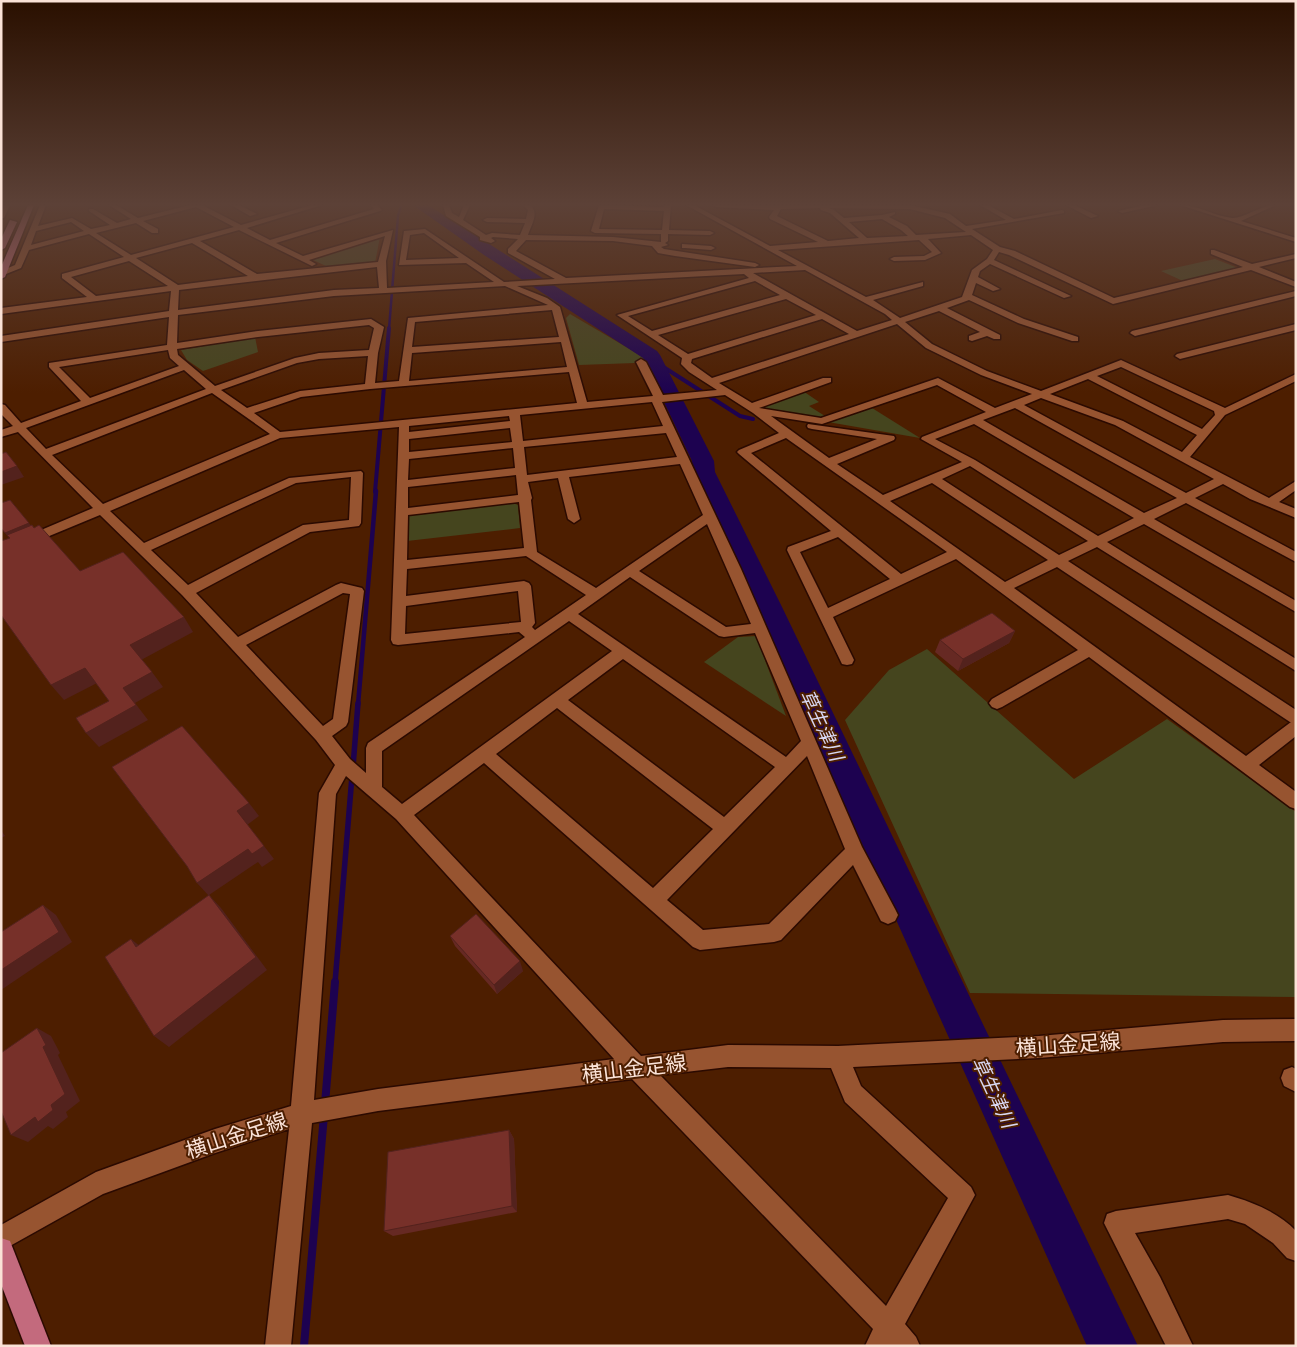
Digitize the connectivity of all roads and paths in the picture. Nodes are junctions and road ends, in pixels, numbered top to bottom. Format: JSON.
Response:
{"nodes":[{"id":1,"x":15,"y":268,"type":"edge"},
{"id":2,"x":93,"y":268,"type":"edge"},
{"id":3,"x":144,"y":268,"type":"edge"},
{"id":4,"x":240,"y":268,"type":"edge"},
{"id":5,"x":335,"y":268,"type":"edge"},
{"id":6,"x":381,"y":268,"type":"edge"},
{"id":7,"x":481,"y":268,"type":"edge"},
{"id":8,"x":541,"y":268,"type":"edge"},
{"id":9,"x":765,"y":268,"type":"edge"},
{"id":10,"x":806,"y":268,"type":"joint"},
{"id":11,"x":979,"y":268,"type":"edge"},
{"id":12,"x":1005,"y":268,"type":"edge"},
{"id":13,"x":1043,"y":268,"type":"edge"},
{"id":14,"x":1243,"y":268,"type":"edge"},
{"id":15,"x":1255,"y":268,"type":"edge"},
{"id":16,"x":322,"y":269,"type":"joint"},
{"id":17,"x":775,"y":270,"type":"junction"},
{"id":18,"x":747,"y":272,"type":"junction"},
{"id":19,"x":2,"y":275,"type":"edge"},
{"id":20,"x":256,"y":277,"type":"junction"},
{"id":21,"x":972,"y":278,"type":"junction"},
{"id":22,"x":754,"y":279,"type":"junction"},
{"id":23,"x":565,"y":281,"type":"junction"},
{"id":24,"x":507,"y":284,"type":"junction"},
{"id":25,"x":920,"y":284,"type":"dead end"},
{"id":26,"x":1296,"y":285,"type":"edge"},
{"id":27,"x":175,"y":287,"type":"junction"},
{"id":28,"x":996,"y":289,"type":"dead end"},
{"id":29,"x":384,"y":290,"type":"junction"},
{"id":30,"x":1296,"y":293,"type":"edge"},
{"id":31,"x":787,"y":296,"type":"junction"},
{"id":32,"x":967,"y":296,"type":"junction"},
{"id":33,"x":1067,"y":296,"type":"dead end"},
{"id":34,"x":94,"y":298,"type":"junction"},
{"id":35,"x":865,"y":300,"type":"junction"},
{"id":36,"x":556,"y":307,"type":"junction"},
{"id":37,"x":940,"y":308,"type":"junction"},
{"id":38,"x":1,"y":311,"type":"edge"},
{"id":39,"x":175,"y":314,"type":"junction"},
{"id":40,"x":823,"y":316,"type":"junction"},
{"id":41,"x":900,"y":321,"type":"junction"},
{"id":42,"x":1296,"y":326,"type":"edge"},
{"id":43,"x":1135,"y":333,"type":"dead end"},
{"id":44,"x":651,"y":334,"type":"junction"},
{"id":45,"x":857,"y":335,"type":"junction"},
{"id":46,"x":566,"y":338,"type":"junction"},
{"id":47,"x":972,"y":338,"type":"dead end"},
{"id":48,"x":1,"y":339,"type":"edge"},
{"id":49,"x":1076,"y":339,"type":"dead end"},
{"id":50,"x":172,"y":347,"type":"junction"},
{"id":51,"x":407,"y":350,"type":"junction"},
{"id":52,"x":373,"y":352,"type":"junction"},
{"id":53,"x":1180,"y":356,"type":"dead end"},
{"id":54,"x":687,"y":357,"type":"junction"},
{"id":55,"x":642,"y":362,"type":"dead end"},
{"id":56,"x":184,"y":367,"type":"junction"},
{"id":57,"x":573,"y":369,"type":"junction"},
{"id":58,"x":1089,"y":376,"type":"junction"},
{"id":59,"x":1296,"y":377,"type":"edge"},
{"id":60,"x":827,"y":380,"type":"dead end"},
{"id":61,"x":404,"y":384,"type":"junction"},
{"id":62,"x":374,"y":386,"type":"junction"},
{"id":63,"x":214,"y":390,"type":"junction"},
{"id":64,"x":707,"y":390,"type":"junction"},
{"id":65,"x":1041,"y":394,"type":"junction"},
{"id":66,"x":659,"y":399,"type":"junction"},
{"id":67,"x":88,"y":402,"type":"junction"},
{"id":68,"x":1015,"y":404,"type":"junction"},
{"id":69,"x":1,"y":407,"type":"edge"},
{"id":70,"x":583,"y":407,"type":"junction"},
{"id":71,"x":754,"y":409,"type":"junction"},
{"id":72,"x":1219,"y":409,"type":"junction"},
{"id":73,"x":248,"y":412,"type":"junction"},
{"id":74,"x":994,"y":412,"type":"junction"},
{"id":75,"x":514,"y":419,"type":"junction"},
{"id":76,"x":976,"y":420,"type":"junction"},
{"id":77,"x":771,"y":423,"type":"junction"},
{"id":78,"x":20,"y":427,"type":"junction"},
{"id":79,"x":669,"y":429,"type":"junction"},
{"id":80,"x":404,"y":430,"type":"junction"},
{"id":81,"x":1,"y":434,"type":"edge"},
{"id":82,"x":787,"y":434,"type":"junction"},
{"id":83,"x":1204,"y":434,"type":"junction"},
{"id":84,"x":278,"y":435,"type":"junction"},
{"id":85,"x":518,"y":444,"type":"junction"},
{"id":86,"x":44,"y":454,"type":"junction"},
{"id":87,"x":403,"y":456,"type":"junction"},
{"id":88,"x":1184,"y":457,"type":"junction"},
{"id":89,"x":684,"y":460,"type":"junction"},
{"id":90,"x":971,"y":462,"type":"junction"},
{"id":91,"x":828,"y":463,"type":"junction"},
{"id":92,"x":522,"y":475,"type":"junction"},
{"id":93,"x":563,"y":475,"type":"junction"},
{"id":94,"x":1224,"y":478,"type":"junction"},
{"id":95,"x":934,"y":479,"type":"junction"},
{"id":96,"x":402,"y":484,"type":"junction"},
{"id":97,"x":1296,"y":484,"type":"edge"},
{"id":98,"x":526,"y":498,"type":"junction"},
{"id":99,"x":1187,"y":498,"type":"junction"},
{"id":100,"x":882,"y":500,"type":"junction"},
{"id":101,"x":1270,"y":503,"type":"junction"},
{"id":102,"x":102,"y":509,"type":"junction"},
{"id":103,"x":402,"y":512,"type":"junction"},
{"id":104,"x":1296,"y":514,"type":"edge"},
{"id":105,"x":710,"y":516,"type":"junction"},
{"id":106,"x":1144,"y":518,"type":"junction"},
{"id":107,"x":574,"y":519,"type":"dead end"},
{"id":108,"x":840,"y":532,"type":"junction"},
{"id":109,"x":1097,"y":541,"type":"junction"},
{"id":110,"x":143,"y":549,"type":"junction"},
{"id":111,"x":531,"y":551,"type":"junction"},
{"id":112,"x":1,"y":552,"type":"edge"},
{"id":113,"x":957,"y":553,"type":"junction"},
{"id":114,"x":1296,"y":558,"type":"edge"},
{"id":115,"x":1059,"y":561,"type":"junction"},
{"id":116,"x":400,"y":565,"type":"junction"},
{"id":117,"x":630,"y":571,"type":"junction"},
{"id":118,"x":900,"y":580,"type":"junction"},
{"id":119,"x":1003,"y":588,"type":"junction"},
{"id":120,"x":187,"y":592,"type":"junction"},
{"id":121,"x":596,"y":595,"type":"junction"},
{"id":122,"x":399,"y":602,"type":"junction"},
{"id":123,"x":1296,"y":608,"type":"edge"},
{"id":124,"x":569,"y":614,"type":"junction"},
{"id":125,"x":826,"y":615,"type":"junction"},
{"id":126,"x":760,"y":628,"type":"junction"},
{"id":127,"x":530,"y":633,"type":"junction"},
{"id":128,"x":236,"y":644,"type":"junction"},
{"id":129,"x":622,"y":651,"type":"junction"},
{"id":130,"x":1088,"y":651,"type":"junction"},
{"id":131,"x":847,"y":660,"type":"dead end"},
{"id":132,"x":1296,"y":666,"type":"edge"},
{"id":133,"x":557,"y":700,"type":"junction"},
{"id":134,"x":997,"y":703,"type":"dead end"},
{"id":135,"x":1296,"y":718,"type":"edge"},
{"id":136,"x":1296,"y":727,"type":"edge"},
{"id":137,"x":322,"y":735,"type":"junction"},
{"id":138,"x":810,"y":743,"type":"junction"},
{"id":139,"x":485,"y":754,"type":"junction"},
{"id":140,"x":345,"y":764,"type":"junction"},
{"id":141,"x":1246,"y":765,"type":"junction"},
{"id":142,"x":786,"y":766,"type":"junction"},
{"id":143,"x":368,"y":784,"type":"junction"},
{"id":144,"x":1296,"y":802,"type":"edge"},
{"id":145,"x":402,"y":814,"type":"junction"},
{"id":146,"x":725,"y":828,"type":"junction"},
{"id":147,"x":855,"y":851,"type":"junction"},
{"id":148,"x":653,"y":901,"type":"junction"},
{"id":149,"x":888,"y":915,"type":"dead end"},
{"id":150,"x":1296,"y":1030,"type":"edge"},
{"id":151,"x":838,"y":1057,"type":"junction"},
{"id":152,"x":636,"y":1067,"type":"junction"},
{"id":153,"x":304,"y":1113,"type":"junction"},
{"id":154,"x":1,"y":1239,"type":"edge"},
{"id":155,"x":1296,"y":1249,"type":"edge"},
{"id":156,"x":1,"y":1250,"type":"edge"},
{"id":157,"x":884,"y":1336,"type":"edge"},
{"id":158,"x":38,"y":1346,"type":"edge"},
{"id":159,"x":278,"y":1346,"type":"edge"},
{"id":160,"x":907,"y":1346,"type":"edge"},
{"id":161,"x":1180,"y":1346,"type":"edge"}],
"edges":[{"from":1,"to":19,"type":"street"},
{"from":2,"to":34,"type":"street"},
{"from":3,"to":27,"type":"street"},
{"from":4,"to":20,"type":"street"},
{"from":5,"to":16,"type":"street"},
{"from":6,"to":29,"type":"street"},
{"from":7,"to":24,"type":"street"},
{"from":8,"to":23,"type":"street"},
{"from":9,"to":17,"type":"street"},
{"from":10,"to":17,"type":"street"},
{"from":10,"to":35,"type":"street"},
{"from":11,"to":21,"type":"street"},
{"from":12,"to":33,"type":"street"},
{"from":13,"to":14,"type":"street"},
{"from":15,"to":26,"type":"street"},
{"from":16,"to":20,"type":"street"},
{"from":17,"to":18,"type":"street"},
{"from":18,"to":22,"type":"street"},
{"from":18,"to":23,"type":"street"},
{"from":20,"to":27,"type":"street"},
{"from":21,"to":28,"type":"street"},
{"from":21,"to":32,"type":"street"},
{"from":22,"to":31,"type":"street"},
{"from":22,"to":44,"type":"street"},
{"from":23,"to":24,"type":"street"},
{"from":24,"to":29,"type":"street"},
{"from":24,"to":36,"type":"street"},
{"from":25,"to":35,"type":"street"},
{"from":27,"to":34,"type":"street"},
{"from":27,"to":39,"type":"street"},
{"from":29,"to":39,"type":"street"},
{"from":30,"to":43,"type":"street"},
{"from":31,"to":40,"type":"street"},
{"from":31,"to":44,"type":"street"},
{"from":32,"to":37,"type":"street"},
{"from":32,"to":49,"type":"street"},
{"from":34,"to":38,"type":"street"},
{"from":35,"to":41,"type":"street"},
{"from":36,"to":46,"type":"street"},
{"from":36,"to":51,"type":"street"},
{"from":37,"to":41,"type":"street"},
{"from":37,"to":47,"type":"street"},
{"from":39,"to":48,"type":"street"},
{"from":39,"to":50,"type":"street"},
{"from":40,"to":45,"type":"street"},
{"from":40,"to":54,"type":"street"},
{"from":41,"to":45,"type":"street"},
{"from":41,"to":65,"type":"street"},
{"from":42,"to":53,"type":"street"},
{"from":44,"to":54,"type":"street"},
{"from":45,"to":64,"type":"street"},
{"from":46,"to":51,"type":"street"},
{"from":46,"to":57,"type":"street"},
{"from":50,"to":52,"type":"street"},
{"from":50,"to":56,"type":"street"},
{"from":50,"to":67,"type":"street"},
{"from":51,"to":61,"type":"street"},
{"from":52,"to":62,"type":"street"},
{"from":52,"to":63,"type":"street"},
{"from":54,"to":64,"type":"street"},
{"from":55,"to":66,"type":"street"},
{"from":56,"to":63,"type":"street"},
{"from":56,"to":67,"type":"street"},
{"from":57,"to":61,"type":"street"},
{"from":57,"to":70,"type":"street"},
{"from":58,"to":65,"type":"street"},
{"from":58,"to":72,"type":"street"},
{"from":58,"to":83,"type":"street"},
{"from":59,"to":72,"type":"street"},
{"from":60,"to":71,"type":"street"},
{"from":61,"to":62,"type":"street"},
{"from":62,"to":73,"type":"street"},
{"from":63,"to":73,"type":"street"},
{"from":63,"to":86,"type":"street"},
{"from":64,"to":66,"type":"street"},
{"from":64,"to":71,"type":"street"},
{"from":65,"to":68,"type":"street"},
{"from":65,"to":88,"type":"street"},
{"from":66,"to":70,"type":"street"},
{"from":66,"to":79,"type":"street"},
{"from":67,"to":78,"type":"street"},
{"from":68,"to":74,"type":"street"},
{"from":68,"to":99,"type":"street"},
{"from":69,"to":78,"type":"street"},
{"from":70,"to":75,"type":"street"},
{"from":71,"to":74,"type":"street"},
{"from":71,"to":77,"type":"street"},
{"from":72,"to":83,"type":"street"},
{"from":73,"to":84,"type":"street"},
{"from":74,"to":76,"type":"street"},
{"from":75,"to":80,"type":"street"},
{"from":75,"to":85,"type":"street"},
{"from":76,"to":90,"type":"street"},
{"from":76,"to":106,"type":"street"},
{"from":77,"to":82,"type":"street"},
{"from":77,"to":91,"type":"street"},
{"from":78,"to":81,"type":"street"},
{"from":78,"to":86,"type":"street"},
{"from":79,"to":85,"type":"street"},
{"from":79,"to":89,"type":"street"},
{"from":80,"to":84,"type":"street"},
{"from":80,"to":87,"type":"street"},
{"from":82,"to":91,"type":"street"},
{"from":82,"to":108,"type":"street"},
{"from":83,"to":88,"type":"street"},
{"from":84,"to":102,"type":"street"},
{"from":85,"to":87,"type":"street"},
{"from":85,"to":92,"type":"street"},
{"from":86,"to":102,"type":"street"},
{"from":87,"to":96,"type":"street"},
{"from":88,"to":94,"type":"street"},
{"from":89,"to":93,"type":"street"},
{"from":89,"to":105,"type":"street"},
{"from":90,"to":95,"type":"street"},
{"from":90,"to":109,"type":"street"},
{"from":91,"to":100,"type":"street"},
{"from":92,"to":93,"type":"street"},
{"from":92,"to":96,"type":"street"},
{"from":92,"to":98,"type":"street"},
{"from":93,"to":107,"type":"street"},
{"from":94,"to":99,"type":"street"},
{"from":94,"to":101,"type":"street"},
{"from":95,"to":100,"type":"street"},
{"from":95,"to":115,"type":"street"},
{"from":96,"to":103,"type":"street"},
{"from":97,"to":101,"type":"street"},
{"from":98,"to":103,"type":"street"},
{"from":98,"to":111,"type":"street"},
{"from":99,"to":106,"type":"street"},
{"from":99,"to":114,"type":"street"},
{"from":100,"to":113,"type":"street"},
{"from":101,"to":104,"type":"street"},
{"from":102,"to":110,"type":"street"},
{"from":102,"to":112,"type":"street"},
{"from":103,"to":116,"type":"street"},
{"from":105,"to":117,"type":"street"},
{"from":105,"to":126,"type":"street"},
{"from":106,"to":109,"type":"street"},
{"from":106,"to":123,"type":"street"},
{"from":108,"to":118,"type":"street"},
{"from":108,"to":125,"type":"street"},
{"from":109,"to":115,"type":"street"},
{"from":109,"to":132,"type":"street"},
{"from":110,"to":120,"type":"street"},
{"from":110,"to":120,"type":"street"},
{"from":111,"to":116,"type":"street"},
{"from":111,"to":121,"type":"street"},
{"from":113,"to":118,"type":"street"},
{"from":113,"to":119,"type":"street"},
{"from":115,"to":119,"type":"street"},
{"from":115,"to":135,"type":"street"},
{"from":116,"to":122,"type":"street"},
{"from":117,"to":121,"type":"street"},
{"from":117,"to":126,"type":"street"},
{"from":118,"to":125,"type":"street"},
{"from":119,"to":130,"type":"street"},
{"from":120,"to":128,"type":"street"},
{"from":121,"to":124,"type":"street"},
{"from":122,"to":127,"type":"street"},
{"from":122,"to":127,"type":"street"},
{"from":124,"to":127,"type":"street"},
{"from":124,"to":129,"type":"street"},
{"from":125,"to":131,"type":"street"},
{"from":126,"to":138,"type":"street"},
{"from":127,"to":143,"type":"street"},
{"from":128,"to":137,"type":"street"},
{"from":128,"to":137,"type":"street"},
{"from":129,"to":133,"type":"street"},
{"from":129,"to":142,"type":"street"},
{"from":130,"to":134,"type":"street"},
{"from":130,"to":141,"type":"street"},
{"from":133,"to":139,"type":"street"},
{"from":133,"to":146,"type":"street"},
{"from":136,"to":141,"type":"street"},
{"from":137,"to":140,"type":"street"},
{"from":138,"to":142,"type":"street"},
{"from":138,"to":147,"type":"street"},
{"from":139,"to":145,"type":"street"},
{"from":139,"to":148,"type":"street"},
{"from":140,"to":143,"type":"street"},
{"from":140,"to":153,"type":"street"},
{"from":141,"to":144,"type":"street"},
{"from":142,"to":146,"type":"street"},
{"from":143,"to":145,"type":"street"},
{"from":145,"to":152,"type":"street"},
{"from":146,"to":148,"type":"street"},
{"from":147,"to":148,"type":"street"},
{"from":147,"to":149,"type":"street"},
{"from":150,"to":151,"type":"street","name":"横山金足線"},
{"from":151,"to":152,"type":"street","name":"横山金足線"},
{"from":151,"to":157,"type":"street"},
{"from":152,"to":153,"type":"street","name":"横山金足線"},
{"from":152,"to":157,"type":"street"},
{"from":153,"to":154,"type":"street","name":"横山金足線"},
{"from":153,"to":159,"type":"street"},
{"from":155,"to":161,"type":"street"},
{"from":156,"to":158,"type":"main road"},
{"from":157,"to":160,"type":"street"}]}
